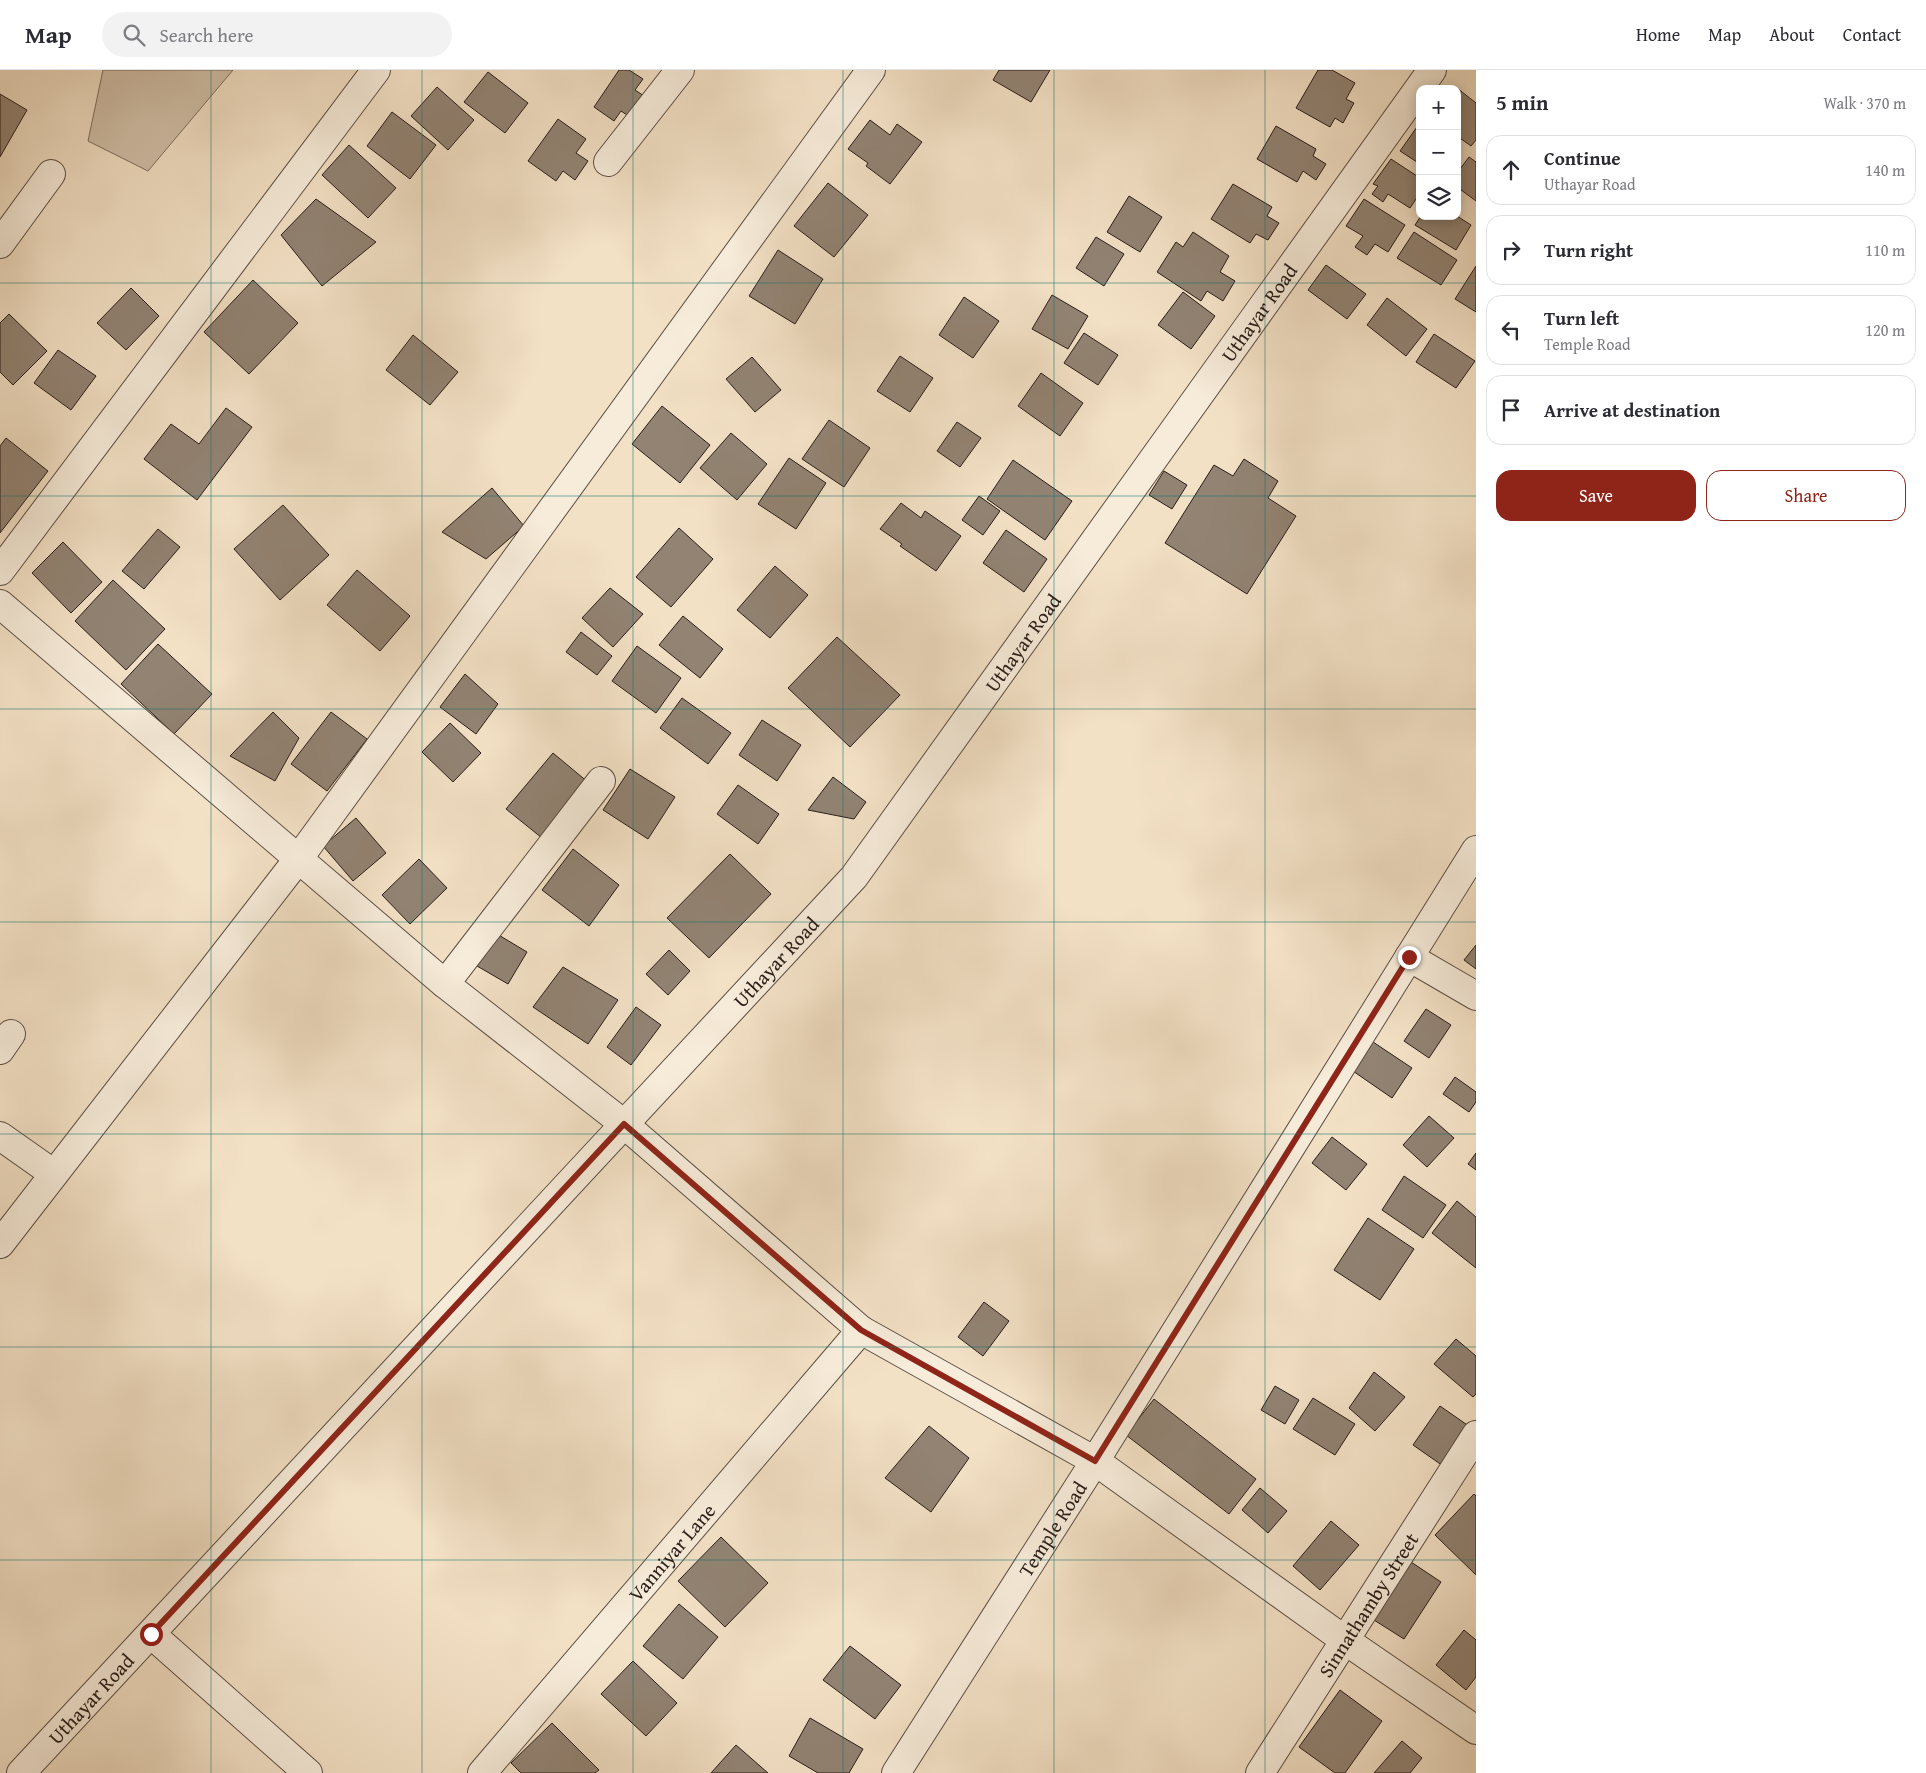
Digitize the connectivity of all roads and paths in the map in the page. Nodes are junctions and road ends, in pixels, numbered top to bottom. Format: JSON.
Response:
{"nodes":[{"id":1,"x":376,"y":70,"type":"edge"},
{"id":2,"x":680,"y":70,"type":"edge"},
{"id":3,"x":871,"y":70,"type":"edge"},
{"id":4,"x":1432,"y":70,"type":"edge"},
{"id":5,"x":608,"y":162,"type":"dead end"},
{"id":6,"x":51,"y":174,"type":"dead end"},
{"id":7,"x":0,"y":244,"type":"edge"},
{"id":8,"x":0,"y":571,"type":"edge"},
{"id":9,"x":0,"y":604,"type":"edge"},
{"id":10,"x":601,"y":781,"type":"dead end"},
{"id":11,"x":1476,"y":850,"type":"edge"},
{"id":12,"x":299,"y":858,"type":"junction"},
{"id":13,"x":1409,"y":957,"type":"junction"},
{"id":14,"x":445,"y":984,"type":"junction"},
{"id":15,"x":1476,"y":996,"type":"edge"},
{"id":16,"x":624,"y":1124,"type":"junction"},
{"id":17,"x":0,"y":1136,"type":"edge"},
{"id":18,"x":54,"y":1174,"type":"junction"},
{"id":19,"x":0,"y":1244,"type":"edge"},
{"id":20,"x":861,"y":1330,"type":"junction"},
{"id":21,"x":1476,"y":1435,"type":"edge"},
{"id":22,"x":1095,"y":1461,"type":"junction"},
{"id":23,"x":151,"y":1634,"type":"junction"},
{"id":24,"x":1346,"y":1641,"type":"junction"},
{"id":25,"x":1476,"y":1730,"type":"edge"},
{"id":26,"x":21,"y":1773,"type":"edge"},
{"id":27,"x":308,"y":1773,"type":"edge"},
{"id":28,"x":482,"y":1773,"type":"edge"},
{"id":29,"x":896,"y":1773,"type":"edge"},
{"id":30,"x":1260,"y":1773,"type":"edge"}],
"edges":[{"from":1,"to":8,"type":"street"},
{"from":2,"to":5,"type":"street"},
{"from":3,"to":12,"type":"street"},
{"from":4,"to":16,"type":"street","name":"Uthayar Road"},
{"from":6,"to":7,"type":"street"},
{"from":9,"to":12,"type":"street"},
{"from":10,"to":14,"type":"street"},
{"from":11,"to":13,"type":"street","name":"Temple Road"},
{"from":12,"to":14,"type":"street"},
{"from":12,"to":18,"type":"street"},
{"from":13,"to":15,"type":"street"},
{"from":13,"to":22,"type":"street","name":"Temple Road"},
{"from":14,"to":16,"type":"street"},
{"from":16,"to":20,"type":"street"},
{"from":16,"to":23,"type":"street","name":"Uthayar Road"},
{"from":17,"to":18,"type":"street"},
{"from":18,"to":19,"type":"street"},
{"from":20,"to":22,"type":"street"},
{"from":20,"to":28,"type":"street","name":"Vanniyar Lane"},
{"from":21,"to":24,"type":"street","name":"Sinnathamby Street"},
{"from":22,"to":24,"type":"street"},
{"from":22,"to":29,"type":"street","name":"Temple Road"},
{"from":23,"to":26,"type":"street","name":"Uthayar Road"},
{"from":23,"to":27,"type":"street"},
{"from":24,"to":25,"type":"street"},
{"from":24,"to":30,"type":"street","name":"Sinnathamby Street"}]}
